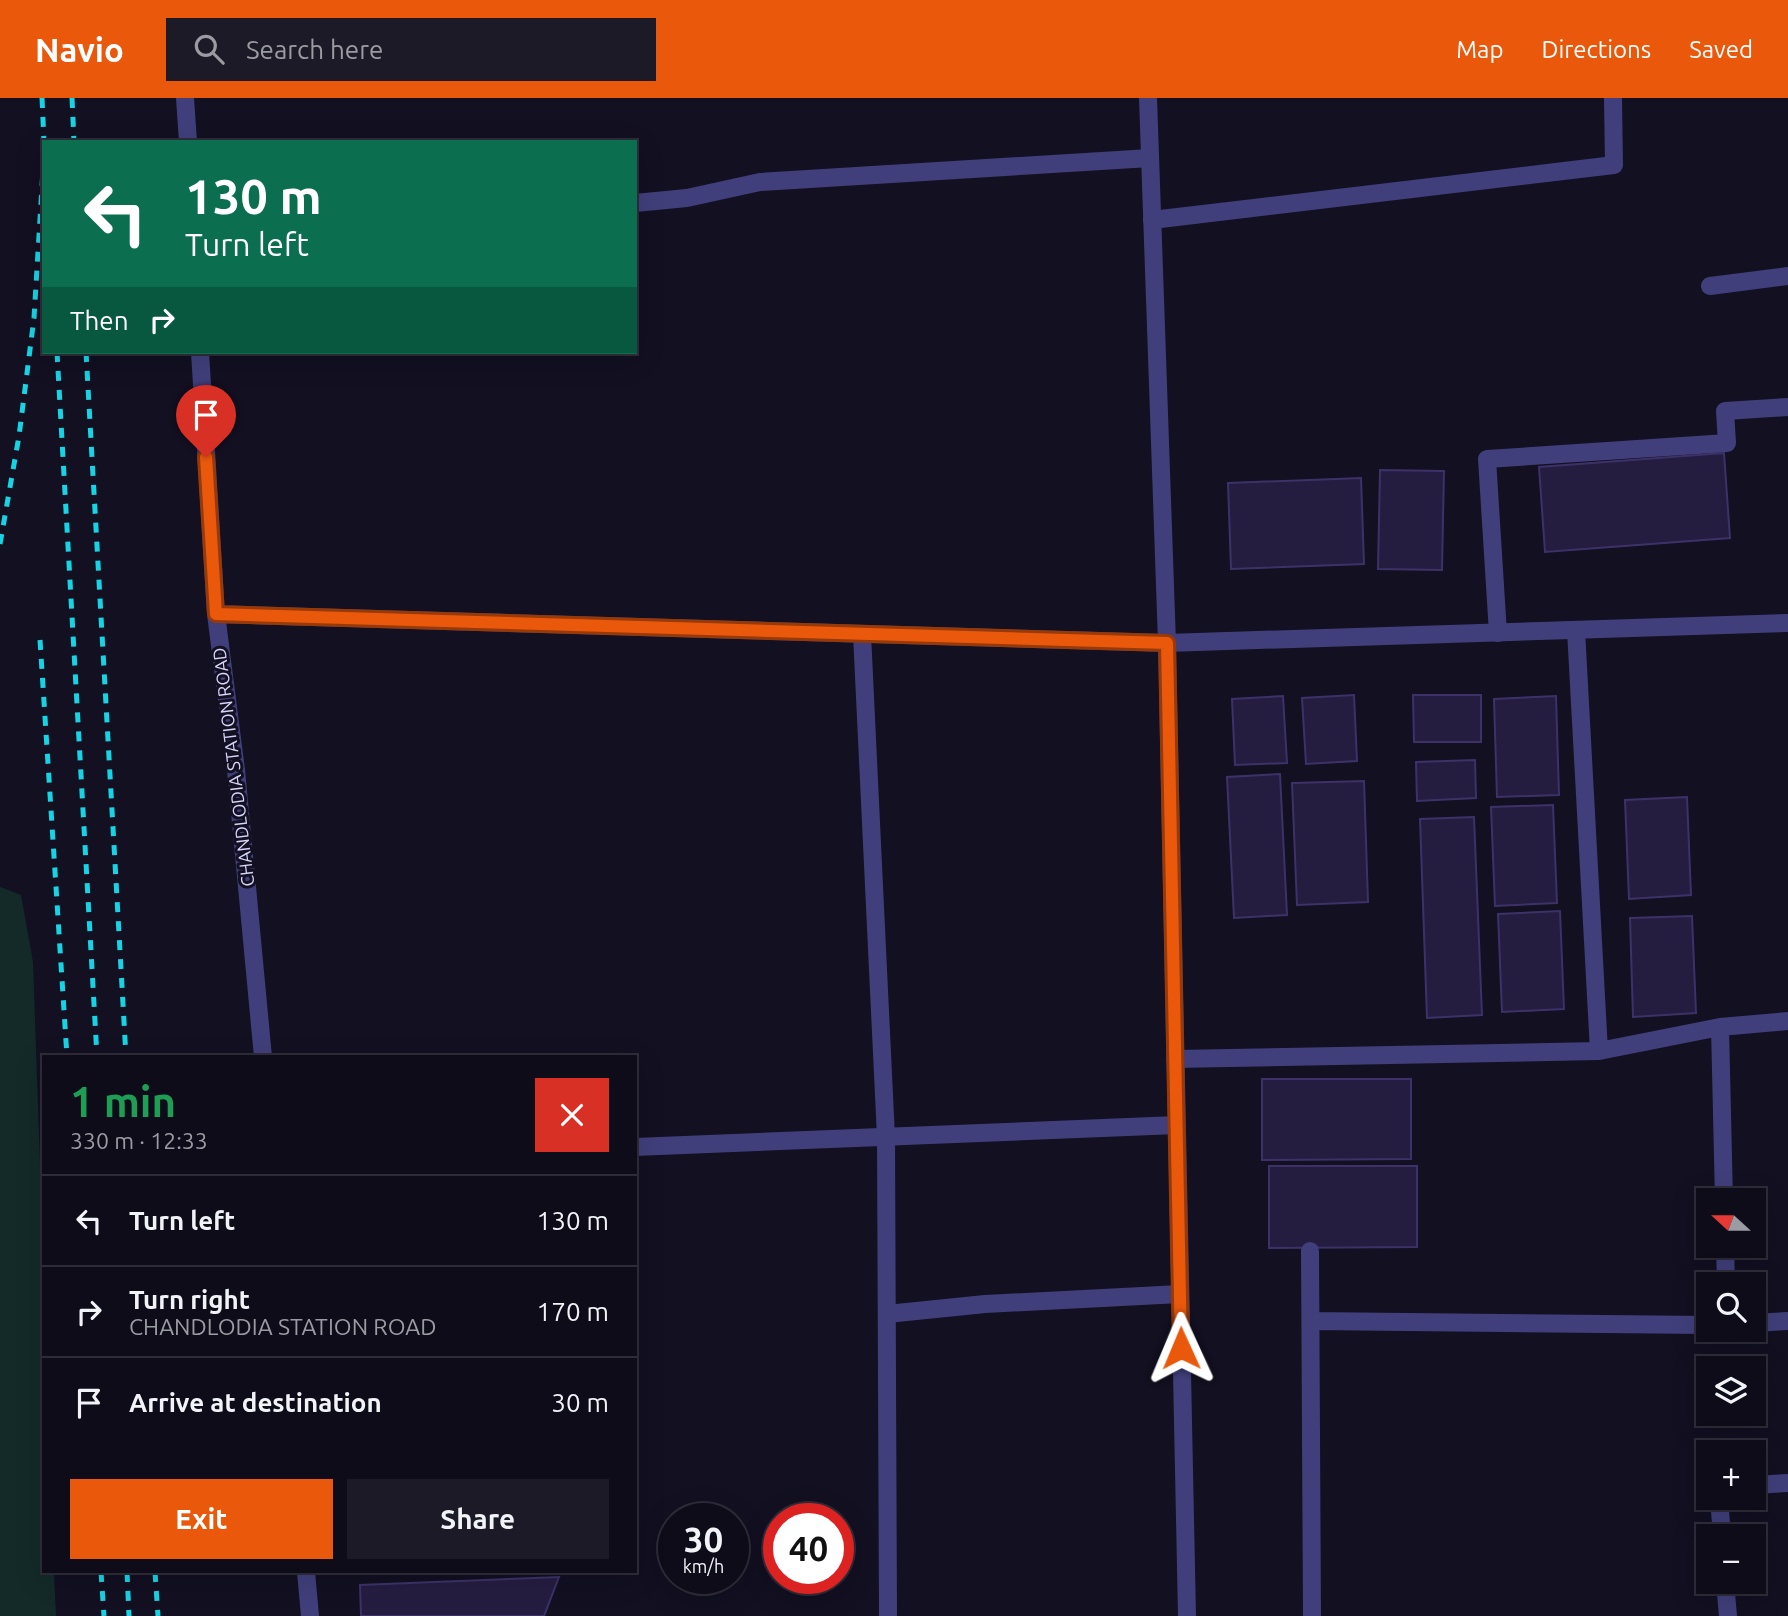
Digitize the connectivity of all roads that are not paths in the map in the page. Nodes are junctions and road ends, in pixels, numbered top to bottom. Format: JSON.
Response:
{"nodes":[{"id":1,"x":185,"y":98,"type":"edge"},
{"id":2,"x":1148,"y":98,"type":"edge"},
{"id":3,"x":1613,"y":98,"type":"edge"},
{"id":4,"x":188,"y":140,"type":"edge"},
{"id":5,"x":1150,"y":158,"type":"junction"},
{"id":6,"x":637,"y":202,"type":"edge"},
{"id":7,"x":1152,"y":220,"type":"junction"},
{"id":8,"x":1788,"y":276,"type":"edge"},
{"id":9,"x":1710,"y":286,"type":"dead end"},
{"id":10,"x":200,"y":354,"type":"edge"},
{"id":11,"x":1788,"y":407,"type":"edge"},
{"id":12,"x":216,"y":614,"type":"junction"},
{"id":13,"x":1788,"y":623,"type":"edge"},
{"id":14,"x":1576,"y":630,"type":"junction"},
{"id":15,"x":1498,"y":633,"type":"junction"},
{"id":16,"x":862,"y":634,"type":"junction"},
{"id":17,"x":1167,"y":643,"type":"junction"},
{"id":18,"x":1788,"y":1021,"type":"edge"},
{"id":19,"x":1720,"y":1027,"type":"junction"},
{"id":20,"x":1599,"y":1051,"type":"junction"},
{"id":21,"x":264,"y":1055,"type":"edge"},
{"id":22,"x":1175,"y":1059,"type":"junction"},
{"id":23,"x":1177,"y":1125,"type":"junction"},
{"id":24,"x":887,"y":1137,"type":"junction"},
{"id":25,"x":637,"y":1147,"type":"edge"},
{"id":26,"x":1724,"y":1188,"type":"edge"},
{"id":27,"x":1310,"y":1251,"type":"dead end"},
{"id":28,"x":1180,"y":1294,"type":"junction"},
{"id":29,"x":887,"y":1314,"type":"junction"},
{"id":30,"x":1311,"y":1321,"type":"junction"},
{"id":31,"x":1788,"y":1321,"type":"edge"},
{"id":32,"x":1766,"y":1322,"type":"edge"},
{"id":33,"x":1696,"y":1325,"type":"edge"},
{"id":34,"x":1788,"y":1483,"type":"edge"},
{"id":35,"x":1766,"y":1484,"type":"edge"},
{"id":36,"x":306,"y":1573,"type":"edge"},
{"id":37,"x":1727,"y":1594,"type":"edge"},
{"id":38,"x":310,"y":1616,"type":"edge"},
{"id":39,"x":888,"y":1616,"type":"edge"},
{"id":40,"x":1186,"y":1616,"type":"edge"},
{"id":41,"x":1312,"y":1616,"type":"edge"},
{"id":42,"x":1728,"y":1616,"type":"edge"}],
"edges":[{"from":1,"to":4,"type":"street"},
{"from":2,"to":5,"type":"street"},
{"from":3,"to":7,"type":"street"},
{"from":5,"to":6,"type":"street"},
{"from":5,"to":7,"type":"street"},
{"from":7,"to":17,"type":"street"},
{"from":8,"to":9,"type":"street"},
{"from":10,"to":12,"type":"street","name":"CHANDLODIA STATION ROAD"},
{"from":11,"to":15,"type":"street"},
{"from":12,"to":16,"type":"street"},
{"from":12,"to":21,"type":"street","name":"CHANDLODIA STATION ROAD"},
{"from":13,"to":14,"type":"street"},
{"from":14,"to":15,"type":"street"},
{"from":14,"to":20,"type":"street"},
{"from":15,"to":17,"type":"street"},
{"from":16,"to":17,"type":"street"},
{"from":16,"to":24,"type":"street"},
{"from":17,"to":22,"type":"street"},
{"from":18,"to":19,"type":"street"},
{"from":19,"to":20,"type":"street"},
{"from":19,"to":26,"type":"street"},
{"from":20,"to":22,"type":"street"},
{"from":22,"to":23,"type":"street"},
{"from":23,"to":24,"type":"street"},
{"from":23,"to":28,"type":"street"},
{"from":24,"to":25,"type":"street"},
{"from":24,"to":29,"type":"street"},
{"from":27,"to":30,"type":"street"},
{"from":28,"to":29,"type":"street"},
{"from":28,"to":40,"type":"street"},
{"from":29,"to":39,"type":"street"},
{"from":30,"to":33,"type":"street"},
{"from":30,"to":41,"type":"street"},
{"from":31,"to":32,"type":"street"},
{"from":34,"to":35,"type":"street"},
{"from":36,"to":38,"type":"street"},
{"from":37,"to":42,"type":"street"}]}
